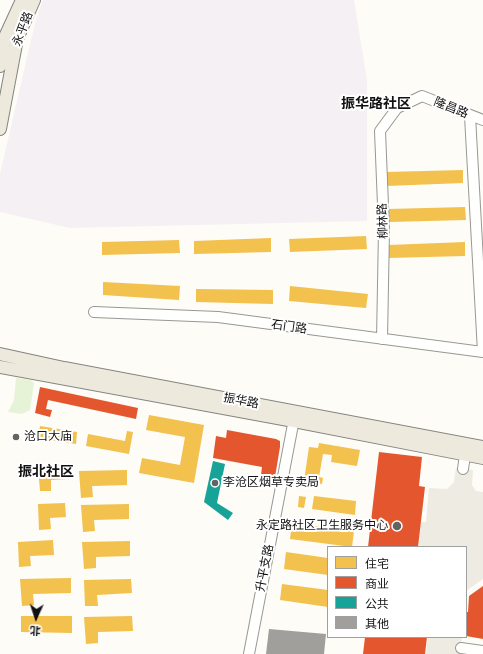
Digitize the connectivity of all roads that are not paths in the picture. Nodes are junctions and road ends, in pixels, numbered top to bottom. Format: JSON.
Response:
{"nodes":[{"id":1,"x":22,"y":0,"type":"edge"},
{"id":2,"x":34,"y":0,"type":"edge"},
{"id":3,"x":7,"y":37,"type":"edge"},
{"id":4,"x":0,"y":66,"type":"edge"},
{"id":5,"x":397,"y":108,"type":"joint"},
{"id":6,"x":470,"y":116,"type":"junction"},
{"id":7,"x":483,"y":120,"type":"edge"},
{"id":8,"x":0,"y":129,"type":"edge"},
{"id":9,"x":94,"y":312,"type":"dead end"},
{"id":10,"x":382,"y":340,"type":"junction"},
{"id":11,"x":483,"y":352,"type":"edge"},
{"id":12,"x":0,"y":354,"type":"edge"},
{"id":13,"x":0,"y":367,"type":"edge"},
{"id":14,"x":295,"y":417,"type":"junction"},
{"id":15,"x":483,"y":447,"type":"edge"},
{"id":16,"x":465,"y":455,"type":"junction"},
{"id":17,"x":483,"y":458,"type":"edge"},
{"id":18,"x":463,"y":469,"type":"dead end"},
{"id":19,"x":461,"y":648,"type":"dead end"},
{"id":20,"x":483,"y":651,"type":"edge"},
{"id":21,"x":249,"y":654,"type":"edge"}],
"edges":[{"from":1,"to":3,"type":"main road","name":"永平路"},
{"from":2,"to":3,"type":"main road","name":"永平路"},
{"from":3,"to":4,"type":"main road","name":"永平路"},
{"from":3,"to":8,"type":"main road","name":"永平路"},
{"from":5,"to":6,"type":"street","name":"隆昌路"},
{"from":5,"to":10,"type":"street","name":"柳林路"},
{"from":6,"to":7,"type":"street","name":"隆昌路"},
{"from":6,"to":11,"type":"street"},
{"from":9,"to":10,"type":"street","name":"石门路"},
{"from":10,"to":11,"type":"street","name":"石门路"},
{"from":12,"to":14,"type":"main road","name":"振华路"},
{"from":13,"to":14,"type":"main road","name":"振华路"},
{"from":14,"to":15,"type":"main road","name":"振华路"},
{"from":14,"to":16,"type":"main road","name":"振华路"},
{"from":14,"to":21,"type":"street","name":"升平支路"},
{"from":16,"to":17,"type":"main road","name":"振华路"},
{"from":16,"to":18,"type":"street"},
{"from":19,"to":20,"type":"street"}]}
